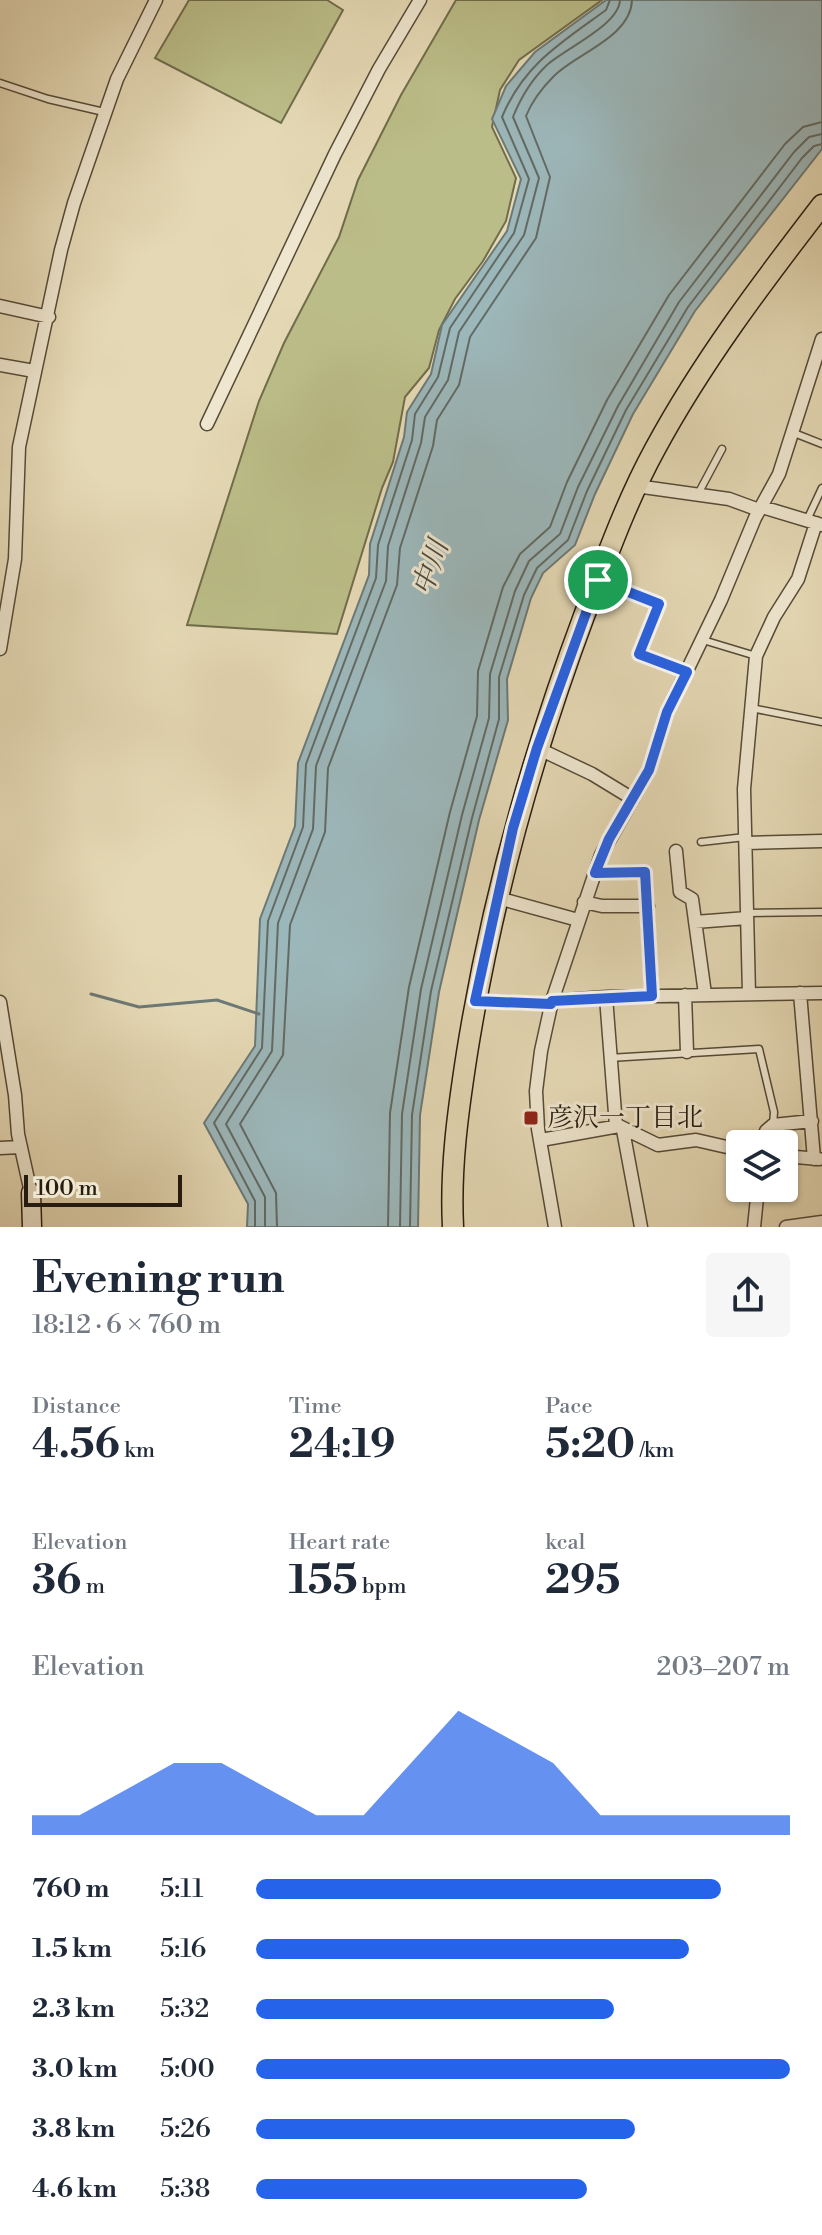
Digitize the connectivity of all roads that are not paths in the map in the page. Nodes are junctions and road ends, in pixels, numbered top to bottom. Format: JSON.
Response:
{"nodes":[{"id":1,"x":156,"y":0,"type":"edge"},
{"id":2,"x":420,"y":0,"type":"edge"},
{"id":3,"x":0,"y":83,"type":"edge"},
{"id":4,"x":105,"y":113,"type":"junction"},
{"id":5,"x":822,"y":205,"type":"edge"},
{"id":6,"x":0,"y":306,"type":"edge"},
{"id":7,"x":49,"y":317,"type":"junction"},
{"id":8,"x":822,"y":339,"type":"edge"},
{"id":9,"x":820,"y":353,"type":"edge"},
{"id":10,"x":0,"y":365,"type":"edge"},
{"id":11,"x":34,"y":371,"type":"junction"},
{"id":12,"x":207,"y":424,"type":"dead end"},
{"id":13,"x":794,"y":433,"type":"junction"},
{"id":14,"x":822,"y":444,"type":"edge"},
{"id":15,"x":722,"y":449,"type":"dead end"},
{"id":16,"x":636,"y":486,"type":"junction"},
{"id":17,"x":822,"y":488,"type":"edge"},
{"id":18,"x":698,"y":494,"type":"junction"},
{"id":19,"x":761,"y":509,"type":"junction"},
{"id":20,"x":815,"y":523,"type":"edge"},
{"id":21,"x":598,"y":580,"type":"junction"},
{"id":22,"x":703,"y":640,"type":"junction"},
{"id":23,"x":0,"y":649,"type":"edge"},
{"id":24,"x":756,"y":656,"type":"junction"},
{"id":25,"x":687,"y":672,"type":"junction"},
{"id":26,"x":751,"y":708,"type":"junction"},
{"id":27,"x":822,"y":722,"type":"edge"},
{"id":28,"x":537,"y":748,"type":"junction"},
{"id":29,"x":633,"y":799,"type":"junction"},
{"id":30,"x":746,"y":840,"type":"junction"},
{"id":31,"x":822,"y":841,"type":"edge"},
{"id":32,"x":701,"y":842,"type":"dead end"},
{"id":33,"x":676,"y":851,"type":"dead end"},
{"id":34,"x":595,"y":873,"type":"junction"},
{"id":35,"x":498,"y":898,"type":"junction"},
{"id":36,"x":584,"y":902,"type":"junction"},
{"id":37,"x":648,"y":906,"type":"junction"},
{"id":38,"x":822,"y":912,"type":"edge"},
{"id":39,"x":746,"y":916,"type":"junction"},
{"id":40,"x":578,"y":920,"type":"junction"},
{"id":41,"x":695,"y":922,"type":"junction"},
{"id":42,"x":800,"y":993,"type":"junction"},
{"id":43,"x":822,"y":993,"type":"edge"},
{"id":44,"x":705,"y":994,"type":"junction"},
{"id":45,"x":749,"y":994,"type":"junction"},
{"id":46,"x":685,"y":995,"type":"junction"},
{"id":47,"x":652,"y":996,"type":"junction"},
{"id":48,"x":606,"y":997,"type":"junction"},
{"id":49,"x":475,"y":1001,"type":"junction"},
{"id":50,"x":0,"y":1003,"type":"edge"},
{"id":51,"x":551,"y":1003,"type":"junction"},
{"id":52,"x":687,"y":1052,"type":"junction"},
{"id":53,"x":609,"y":1058,"type":"junction"},
{"id":54,"x":815,"y":1087,"type":"edge"},
{"id":55,"x":812,"y":1121,"type":"junction"},
{"id":56,"x":773,"y":1125,"type":"junction"},
{"id":57,"x":620,"y":1128,"type":"junction"},
{"id":58,"x":767,"y":1130,"type":"edge"},
{"id":59,"x":541,"y":1140,"type":"junction"},
{"id":60,"x":21,"y":1147,"type":"junction"},
{"id":61,"x":726,"y":1147,"type":"edge"},
{"id":62,"x":0,"y":1148,"type":"edge"},
{"id":63,"x":798,"y":1157,"type":"edge"},
{"id":64,"x":818,"y":1159,"type":"edge"},
{"id":65,"x":31,"y":1193,"type":"joint"},
{"id":66,"x":757,"y":1202,"type":"edge"},
{"id":67,"x":822,"y":1222,"type":"edge"},
{"id":68,"x":32,"y":1227,"type":"edge"},
{"id":69,"x":453,"y":1227,"type":"edge"},
{"id":70,"x":555,"y":1227,"type":"edge"},
{"id":71,"x":641,"y":1227,"type":"edge"},
{"id":72,"x":754,"y":1227,"type":"edge"},
{"id":73,"x":786,"y":1227,"type":"edge"}],
"edges":[{"from":1,"to":4,"type":"street"},
{"from":2,"to":12,"type":"street"},
{"from":3,"to":4,"type":"lane"},
{"from":4,"to":7,"type":"street"},
{"from":5,"to":16,"type":"main road"},
{"from":6,"to":7,"type":"street"},
{"from":7,"to":11,"type":"street"},
{"from":8,"to":9,"type":"street"},
{"from":9,"to":13,"type":"street"},
{"from":10,"to":11,"type":"street"},
{"from":11,"to":23,"type":"street"},
{"from":13,"to":14,"type":"lane"},
{"from":13,"to":19,"type":"street"},
{"from":15,"to":18,"type":"lane"},
{"from":16,"to":18,"type":"street"},
{"from":16,"to":21,"type":"main road"},
{"from":17,"to":20,"type":"lane"},
{"from":18,"to":19,"type":"street"},
{"from":19,"to":20,"type":"street"},
{"from":19,"to":22,"type":"street"},
{"from":20,"to":24,"type":"street"},
{"from":21,"to":25,"type":"street"},
{"from":21,"to":28,"type":"main road"},
{"from":22,"to":24,"type":"lane"},
{"from":22,"to":25,"type":"street"},
{"from":24,"to":26,"type":"street"},
{"from":25,"to":29,"type":"street"},
{"from":26,"to":27,"type":"lane"},
{"from":26,"to":30,"type":"street"},
{"from":28,"to":29,"type":"street"},
{"from":28,"to":35,"type":"main road"},
{"from":29,"to":34,"type":"street"},
{"from":30,"to":31,"type":"street"},
{"from":30,"to":32,"type":"lane"},
{"from":30,"to":39,"type":"street"},
{"from":33,"to":41,"type":"street"},
{"from":34,"to":36,"type":"street"},
{"from":34,"to":37,"type":"street"},
{"from":35,"to":40,"type":"street"},
{"from":35,"to":49,"type":"main road"},
{"from":36,"to":37,"type":"street"},
{"from":36,"to":40,"type":"street"},
{"from":37,"to":47,"type":"street"},
{"from":38,"to":39,"type":"lane"},
{"from":39,"to":41,"type":"street"},
{"from":39,"to":45,"type":"street"},
{"from":40,"to":51,"type":"street"},
{"from":41,"to":44,"type":"street"},
{"from":42,"to":43,"type":"street"},
{"from":42,"to":45,"type":"street"},
{"from":42,"to":54,"type":"street"},
{"from":44,"to":45,"type":"street"},
{"from":44,"to":46,"type":"street"},
{"from":46,"to":47,"type":"street"},
{"from":46,"to":52,"type":"street"},
{"from":47,"to":48,"type":"street"},
{"from":48,"to":51,"type":"street"},
{"from":48,"to":53,"type":"street"},
{"from":49,"to":51,"type":"street"},
{"from":49,"to":69,"type":"main road"},
{"from":50,"to":60,"type":"street"},
{"from":51,"to":59,"type":"street"},
{"from":52,"to":53,"type":"lane"},
{"from":52,"to":56,"type":"lane"},
{"from":53,"to":57,"type":"street"},
{"from":54,"to":55,"type":"street"},
{"from":55,"to":56,"type":"street"},
{"from":55,"to":64,"type":"street"},
{"from":56,"to":58,"type":"street"},
{"from":57,"to":59,"type":"street"},
{"from":57,"to":61,"type":"street"},
{"from":57,"to":71,"type":"street"},
{"from":59,"to":70,"type":"street"},
{"from":60,"to":62,"type":"street"},
{"from":60,"to":65,"type":"street"},
{"from":63,"to":64,"type":"street"},
{"from":65,"to":68,"type":"street"},
{"from":66,"to":72,"type":"street"},
{"from":67,"to":73,"type":"street"}]}
